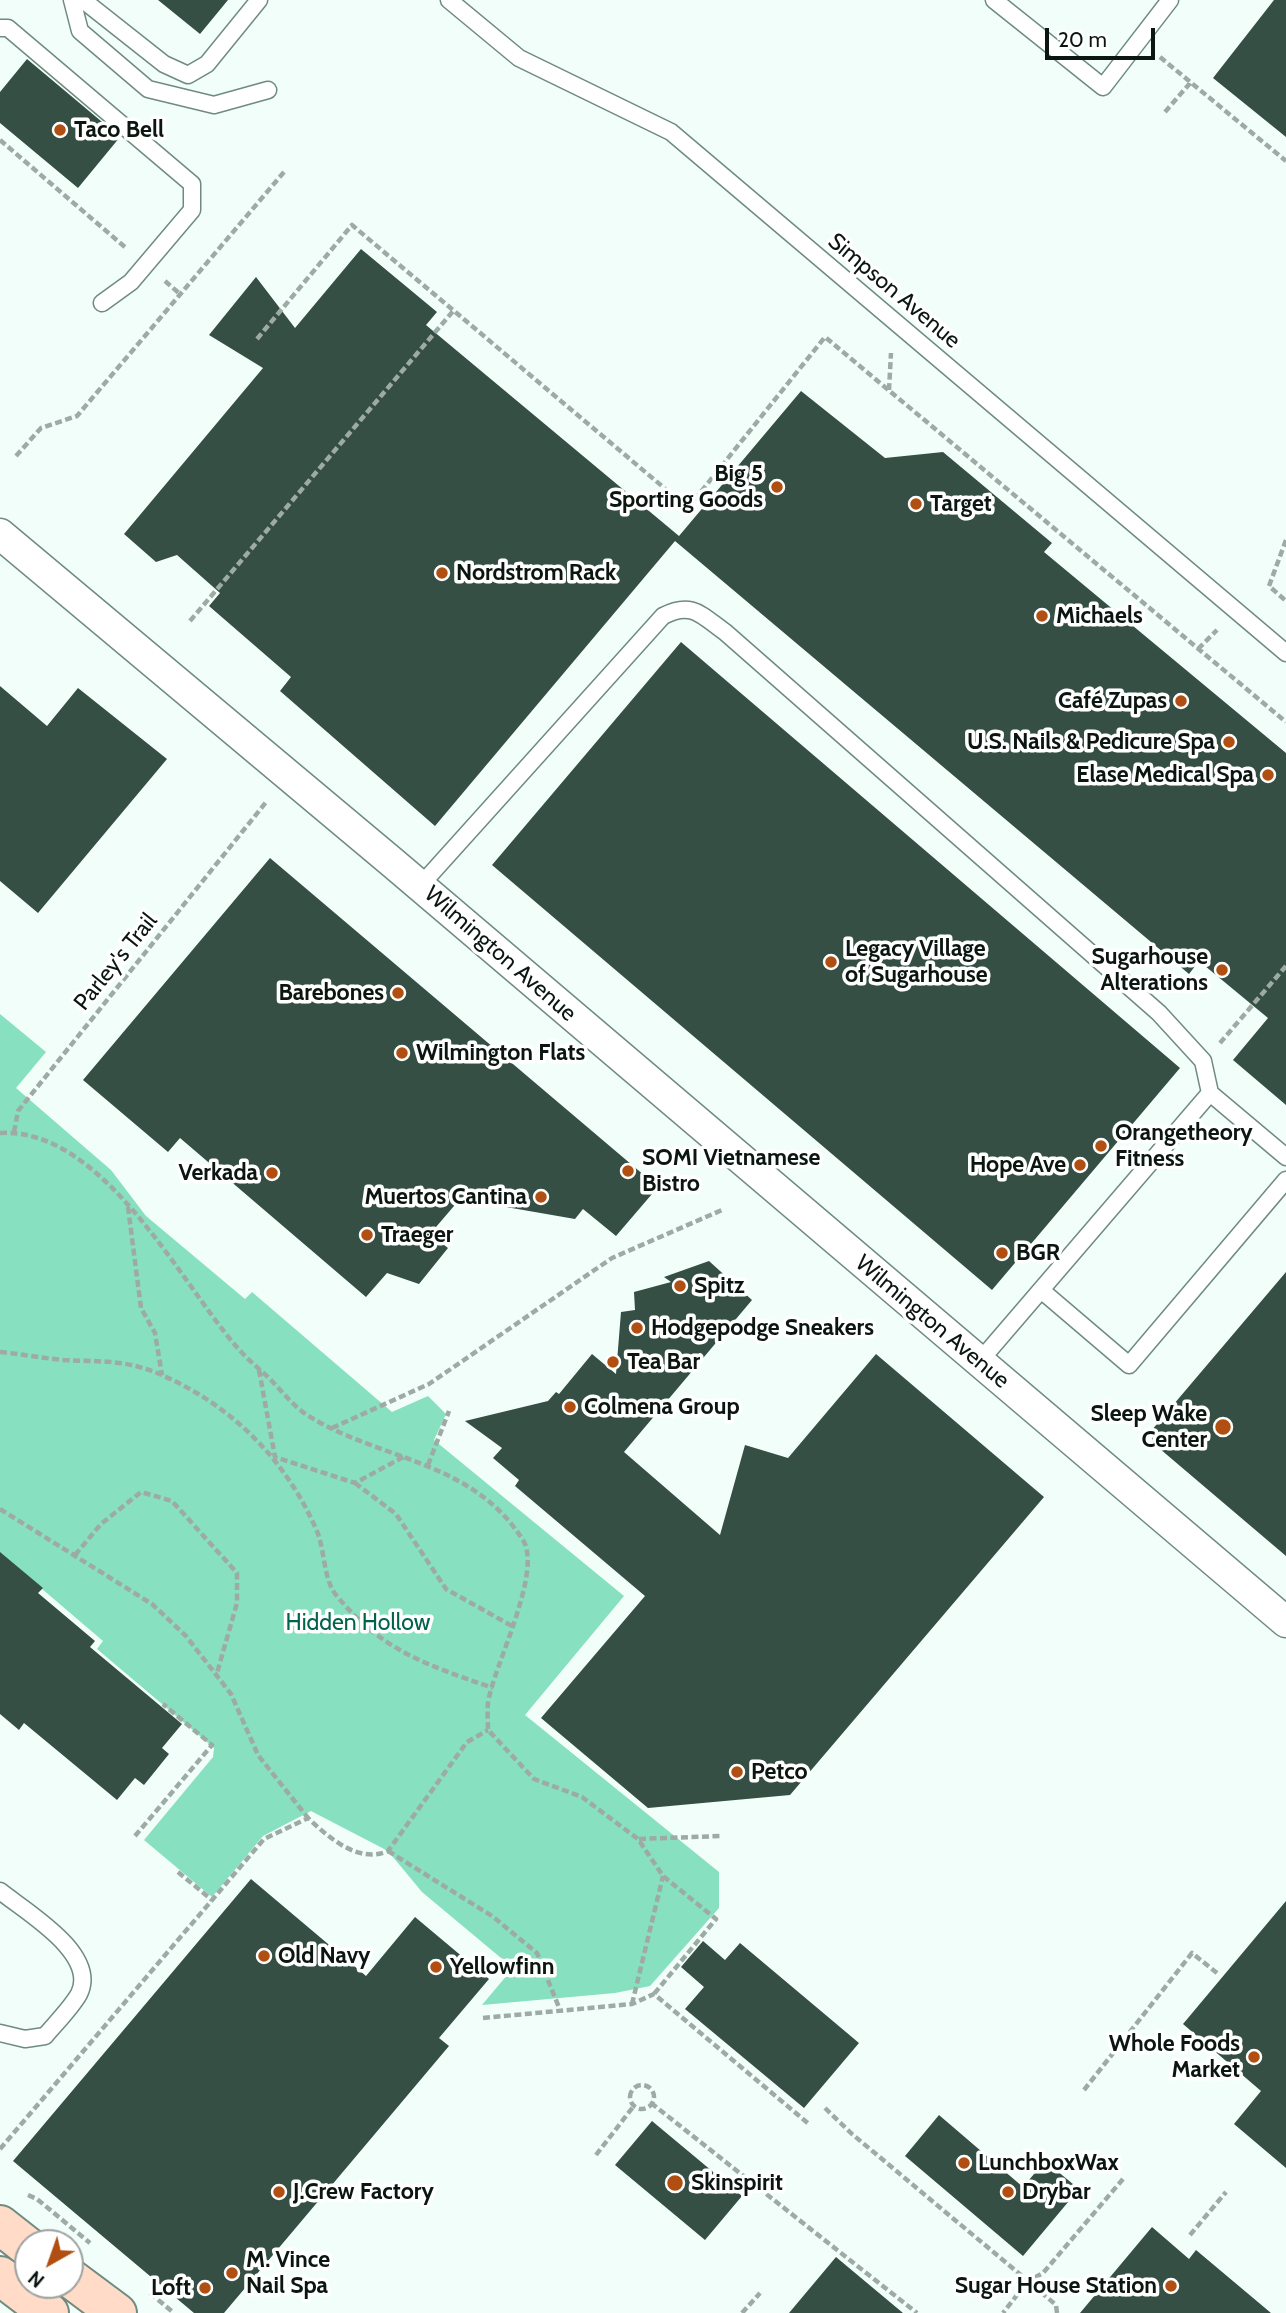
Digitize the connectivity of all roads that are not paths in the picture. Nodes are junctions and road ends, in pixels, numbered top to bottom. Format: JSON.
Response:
{"nodes":[{"id":1,"x":72,"y":0,"type":"edge"},
{"id":2,"x":83,"y":0,"type":"edge"},
{"id":3,"x":259,"y":0,"type":"edge"},
{"id":4,"x":450,"y":0,"type":"edge"},
{"id":5,"x":994,"y":0,"type":"edge"},
{"id":6,"x":1170,"y":0,"type":"edge"},
{"id":7,"x":0,"y":28,"type":"edge"},
{"id":8,"x":268,"y":90,"type":"dead end"},
{"id":9,"x":102,"y":303,"type":"dead end"},
{"id":10,"x":0,"y":534,"type":"edge"},
{"id":11,"x":1286,"y":653,"type":"edge"},
{"id":12,"x":420,"y":886,"type":"junction"},
{"id":13,"x":1210,"y":1093,"type":"junction"},
{"id":14,"x":1286,"y":1157,"type":"edge"},
{"id":15,"x":1286,"y":1180,"type":"edge"},
{"id":16,"x":1041,"y":1290,"type":"junction"},
{"id":17,"x":979,"y":1362,"type":"junction"},
{"id":18,"x":1286,"y":1622,"type":"edge"},
{"id":19,"x":0,"y":1891,"type":"edge"},
{"id":20,"x":0,"y":2033,"type":"edge"},
{"id":21,"x":0,"y":2225,"type":"edge"},
{"id":22,"x":14,"y":2236,"type":"edge"},
{"id":23,"x":0,"y":2276,"type":"edge"},
{"id":24,"x":84,"y":2288,"type":"edge"},
{"id":25,"x":50,"y":2313,"type":"edge"},
{"id":26,"x":117,"y":2313,"type":"edge"}],
"edges":[{"from":1,"to":8,"type":"lane"},
{"from":2,"to":3,"type":"lane"},
{"from":4,"to":11,"type":"lane","name":"Simpson Avenue"},
{"from":5,"to":6,"type":"lane"},
{"from":7,"to":9,"type":"lane"},
{"from":10,"to":12,"type":"street","name":"Wilmington Avenue"},
{"from":12,"to":13,"type":"lane"},
{"from":12,"to":17,"type":"street","name":"Wilmington Avenue"},
{"from":13,"to":14,"type":"lane"},
{"from":13,"to":16,"type":"lane"},
{"from":15,"to":16,"type":"lane"},
{"from":16,"to":17,"type":"lane"},
{"from":17,"to":18,"type":"street","name":"Wilmington Avenue"},
{"from":19,"to":20,"type":"lane"},
{"from":21,"to":22,"type":"main road"},
{"from":23,"to":25,"type":"main road"},
{"from":24,"to":26,"type":"main road"}]}
